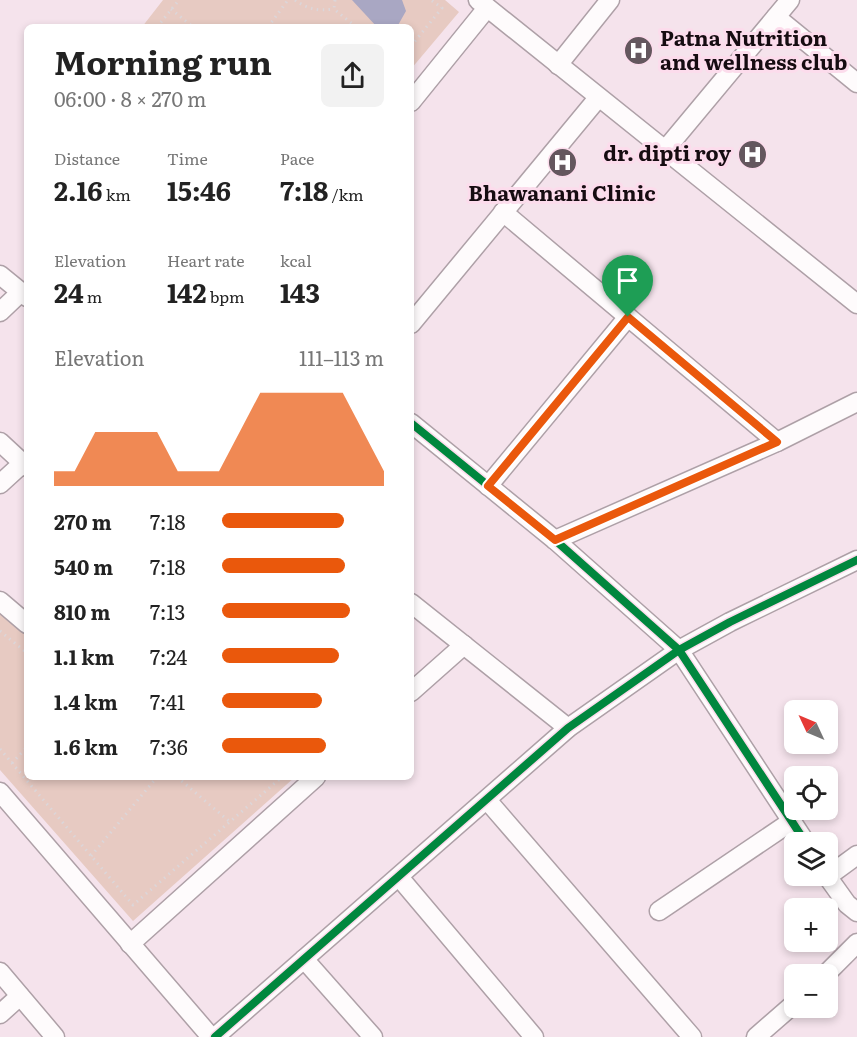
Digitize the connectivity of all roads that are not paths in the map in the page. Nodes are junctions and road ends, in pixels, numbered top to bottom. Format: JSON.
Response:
{"nodes":[{"id":1,"x":610,"y":0,"type":"edge"},
{"id":2,"x":790,"y":0,"type":"edge"},
{"id":3,"x":483,"y":4,"type":"edge"},
{"id":4,"x":776,"y":17,"type":"junction"},
{"id":5,"x":558,"y":65,"type":"junction"},
{"id":6,"x":857,"y":83,"type":"edge"},
{"id":7,"x":414,"y":98,"type":"edge"},
{"id":8,"x":598,"y":98,"type":"junction"},
{"id":9,"x":665,"y":150,"type":"junction"},
{"id":10,"x":503,"y":212,"type":"junction"},
{"id":11,"x":0,"y":275,"type":"edge"},
{"id":12,"x":24,"y":294,"type":"edge"},
{"id":13,"x":857,"y":304,"type":"edge"},
{"id":14,"x":0,"y":312,"type":"edge"},
{"id":15,"x":628,"y":317,"type":"junction"},
{"id":16,"x":414,"y":320,"type":"edge"},
{"id":17,"x":857,"y":402,"type":"edge"},
{"id":18,"x":414,"y":425,"type":"edge"},
{"id":19,"x":0,"y":442,"type":"edge"},
{"id":20,"x":777,"y":442,"type":"junction"},
{"id":21,"x":24,"y":464,"type":"edge"},
{"id":22,"x":24,"y":466,"type":"edge"},
{"id":23,"x":0,"y":484,"type":"edge"},
{"id":24,"x":488,"y":486,"type":"junction"},
{"id":25,"x":555,"y":540,"type":"junction"},
{"id":26,"x":857,"y":560,"type":"edge"},
{"id":27,"x":0,"y":601,"type":"edge"},
{"id":28,"x":414,"y":605,"type":"edge"},
{"id":29,"x":24,"y":621,"type":"edge"},
{"id":30,"x":464,"y":645,"type":"junction"},
{"id":31,"x":679,"y":650,"type":"junction"},
{"id":32,"x":414,"y":689,"type":"edge"},
{"id":33,"x":568,"y":728,"type":"junction"},
{"id":34,"x":313,"y":780,"type":"edge"},
{"id":35,"x":0,"y":792,"type":"edge"},
{"id":36,"x":487,"y":800,"type":"junction"},
{"id":37,"x":792,"y":821,"type":"junction"},
{"id":38,"x":799,"y":832,"type":"edge"},
{"id":39,"x":857,"y":855,"type":"edge"},
{"id":40,"x":838,"y":868,"type":"edge"},
{"id":41,"x":399,"y":877,"type":"junction"},
{"id":42,"x":834,"y":886,"type":"edge"},
{"id":43,"x":659,"y":911,"type":"dead end"},
{"id":44,"x":857,"y":912,"type":"edge"},
{"id":45,"x":857,"y":943,"type":"edge"},
{"id":46,"x":130,"y":944,"type":"junction"},
{"id":47,"x":304,"y":958,"type":"junction"},
{"id":48,"x":836,"y":964,"type":"edge"},
{"id":49,"x":0,"y":972,"type":"edge"},
{"id":50,"x":20,"y":996,"type":"junction"},
{"id":51,"x":0,"y":1014,"type":"edge"},
{"id":52,"x":784,"y":1015,"type":"edge"},
{"id":53,"x":768,"y":1033,"type":"edge"},
{"id":54,"x":55,"y":1037,"type":"edge"},
{"id":55,"x":210,"y":1037,"type":"edge"},
{"id":56,"x":215,"y":1037,"type":"edge"},
{"id":57,"x":373,"y":1037,"type":"edge"},
{"id":58,"x":534,"y":1037,"type":"edge"},
{"id":59,"x":692,"y":1037,"type":"edge"}],
"edges":[{"from":1,"to":5,"type":"street"},
{"from":2,"to":4,"type":"street"},
{"from":3,"to":5,"type":"street"},
{"from":3,"to":7,"type":"street"},
{"from":4,"to":6,"type":"street"},
{"from":4,"to":9,"type":"street"},
{"from":5,"to":8,"type":"street"},
{"from":8,"to":9,"type":"street"},
{"from":8,"to":10,"type":"street"},
{"from":9,"to":13,"type":"street"},
{"from":10,"to":15,"type":"street"},
{"from":10,"to":16,"type":"street"},
{"from":11,"to":12,"type":"street"},
{"from":12,"to":14,"type":"street"},
{"from":15,"to":20,"type":"street"},
{"from":15,"to":24,"type":"street"},
{"from":17,"to":20,"type":"street"},
{"from":18,"to":24,"type":"street"},
{"from":19,"to":21,"type":"street"},
{"from":20,"to":25,"type":"street"},
{"from":22,"to":23,"type":"street"},
{"from":24,"to":25,"type":"street"},
{"from":25,"to":31,"type":"street"},
{"from":26,"to":31,"type":"street"},
{"from":27,"to":29,"type":"street"},
{"from":28,"to":30,"type":"street"},
{"from":30,"to":32,"type":"street"},
{"from":30,"to":33,"type":"street"},
{"from":31,"to":33,"type":"street"},
{"from":31,"to":37,"type":"street"},
{"from":33,"to":36,"type":"street"},
{"from":34,"to":46,"type":"street"},
{"from":35,"to":46,"type":"street"},
{"from":36,"to":41,"type":"street"},
{"from":36,"to":59,"type":"street"},
{"from":37,"to":38,"type":"street"},
{"from":37,"to":43,"type":"street"},
{"from":39,"to":40,"type":"street"},
{"from":41,"to":47,"type":"street"},
{"from":41,"to":58,"type":"street"},
{"from":42,"to":44,"type":"street"},
{"from":45,"to":48,"type":"street"},
{"from":46,"to":55,"type":"street"},
{"from":47,"to":56,"type":"street"},
{"from":47,"to":57,"type":"street"},
{"from":49,"to":50,"type":"street"},
{"from":50,"to":51,"type":"street"},
{"from":50,"to":54,"type":"street"},
{"from":52,"to":53,"type":"street"}]}
